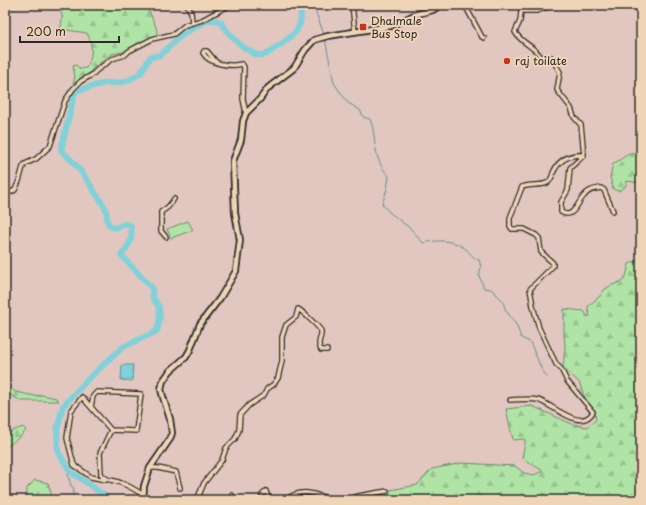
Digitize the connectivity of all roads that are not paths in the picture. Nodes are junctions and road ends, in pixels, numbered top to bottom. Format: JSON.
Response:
{"nodes":[{"id":1,"x":187,"y":5,"type":"edge"},
{"id":2,"x":230,"y":5,"type":"edge"},
{"id":3,"x":352,"y":5,"type":"edge"},
{"id":4,"x":440,"y":5,"type":"edge"},
{"id":5,"x":462,"y":5,"type":"edge"},
{"id":6,"x":532,"y":5,"type":"edge"},
{"id":7,"x":554,"y":5,"type":"edge"},
{"id":8,"x":533,"y":11,"type":"junction"},
{"id":9,"x":192,"y":22,"type":"junction"},
{"id":10,"x":355,"y":32,"type":"junction"},
{"id":11,"x":484,"y":38,"type":"dead end"},
{"id":12,"x":216,"y":62,"type":"dead end"},
{"id":13,"x":246,"y":113,"type":"junction"},
{"id":14,"x":584,"y":156,"type":"junction"},
{"id":15,"x":5,"y":191,"type":"edge"},
{"id":16,"x":174,"y":199,"type":"dead end"},
{"id":17,"x":613,"y":210,"type":"dead end"},
{"id":18,"x":166,"y":237,"type":"dead end"},
{"id":19,"x":327,"y":350,"type":"dead end"},
{"id":20,"x":510,"y":400,"type":"dead end"},
{"id":21,"x":111,"y":430,"type":"junction"},
{"id":22,"x":150,"y":468,"type":"junction"},
{"id":23,"x":106,"y":480,"type":"junction"},
{"id":24,"x":180,"y":488,"type":"dead end"},
{"id":25,"x":387,"y":491,"type":"dead end"},
{"id":26,"x":143,"y":498,"type":"edge"},
{"id":27,"x":197,"y":500,"type":"edge"},
{"id":28,"x":231,"y":500,"type":"edge"},
{"id":29,"x":234,"y":500,"type":"edge"},
{"id":30,"x":261,"y":500,"type":"edge"},
{"id":31,"x":269,"y":500,"type":"edge"},
{"id":32,"x":285,"y":500,"type":"edge"},
{"id":33,"x":332,"y":500,"type":"edge"},
{"id":34,"x":349,"y":500,"type":"edge"}],
"edges":[{"from":1,"to":9,"type":"street"},
{"from":2,"to":9,"type":"street"},
{"from":3,"to":10,"type":"street"},
{"from":4,"to":10,"type":"main road"},
{"from":5,"to":11,"type":"street"},
{"from":6,"to":8,"type":"street"},
{"from":7,"to":8,"type":"street"},
{"from":8,"to":14,"type":"street"},
{"from":9,"to":15,"type":"street"},
{"from":10,"to":13,"type":"main road"},
{"from":12,"to":13,"type":"street"},
{"from":13,"to":22,"type":"main road"},
{"from":14,"to":17,"type":"street"},
{"from":14,"to":20,"type":"street"},
{"from":16,"to":18,"type":"street"},
{"from":19,"to":27,"type":"street"},
{"from":21,"to":21,"type":"street"},
{"from":21,"to":23,"type":"street"},
{"from":21,"to":23,"type":"street"},
{"from":22,"to":24,"type":"street"},
{"from":22,"to":26,"type":"main road"},
{"from":23,"to":26,"type":"street"},
{"from":25,"to":34,"type":"street"},
{"from":28,"to":29,"type":"street"},
{"from":30,"to":31,"type":"street"},
{"from":32,"to":33,"type":"street"}]}
